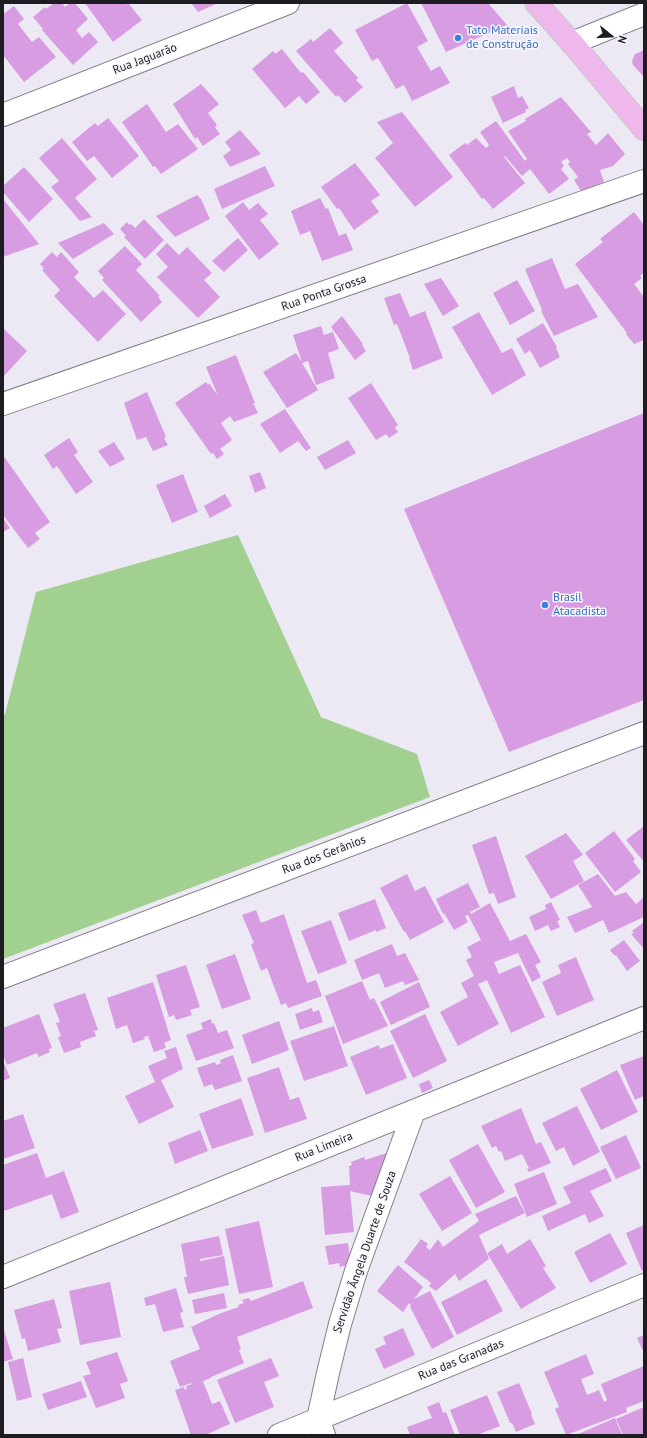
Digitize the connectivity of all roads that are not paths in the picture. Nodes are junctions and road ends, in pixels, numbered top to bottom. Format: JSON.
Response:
{"nodes":[{"id":1,"x":288,"y":3,"type":"edge"},
{"id":2,"x":536,"y":3,"type":"edge"},
{"id":3,"x":644,"y":14,"type":"edge"},
{"id":4,"x":572,"y":43,"type":"junction"},
{"id":5,"x":3,"y":115,"type":"edge"},
{"id":6,"x":644,"y":129,"type":"edge"},
{"id":7,"x":644,"y":182,"type":"edge"},
{"id":8,"x":3,"y":404,"type":"edge"},
{"id":9,"x":644,"y":733,"type":"edge"},
{"id":10,"x":3,"y":977,"type":"edge"},
{"id":11,"x":644,"y":1018,"type":"edge"},
{"id":12,"x":414,"y":1111,"type":"junction"},
{"id":13,"x":3,"y":1277,"type":"edge"},
{"id":14,"x":644,"y":1285,"type":"edge"},
{"id":15,"x":321,"y":1427,"type":"edge"},
{"id":16,"x":279,"y":1435,"type":"edge"}],
"edges":[{"from":1,"to":5,"type":"street","name":"Rua Jaguarão"},
{"from":2,"to":4,"type":"main road"},
{"from":3,"to":4,"type":"street"},
{"from":4,"to":6,"type":"main road"},
{"from":7,"to":8,"type":"street","name":"Rua Ponta Grossa"},
{"from":9,"to":10,"type":"street","name":"Rua dos Gerânios"},
{"from":11,"to":12,"type":"street","name":"Rua Limeira"},
{"from":12,"to":13,"type":"street","name":"Rua Limeira"},
{"from":12,"to":15,"type":"street","name":"Servidão Ângela Duarte de Souza"},
{"from":14,"to":15,"type":"street","name":"Rua das Granadas"},
{"from":15,"to":16,"type":"street","name":"Rua das Granadas"}]}
